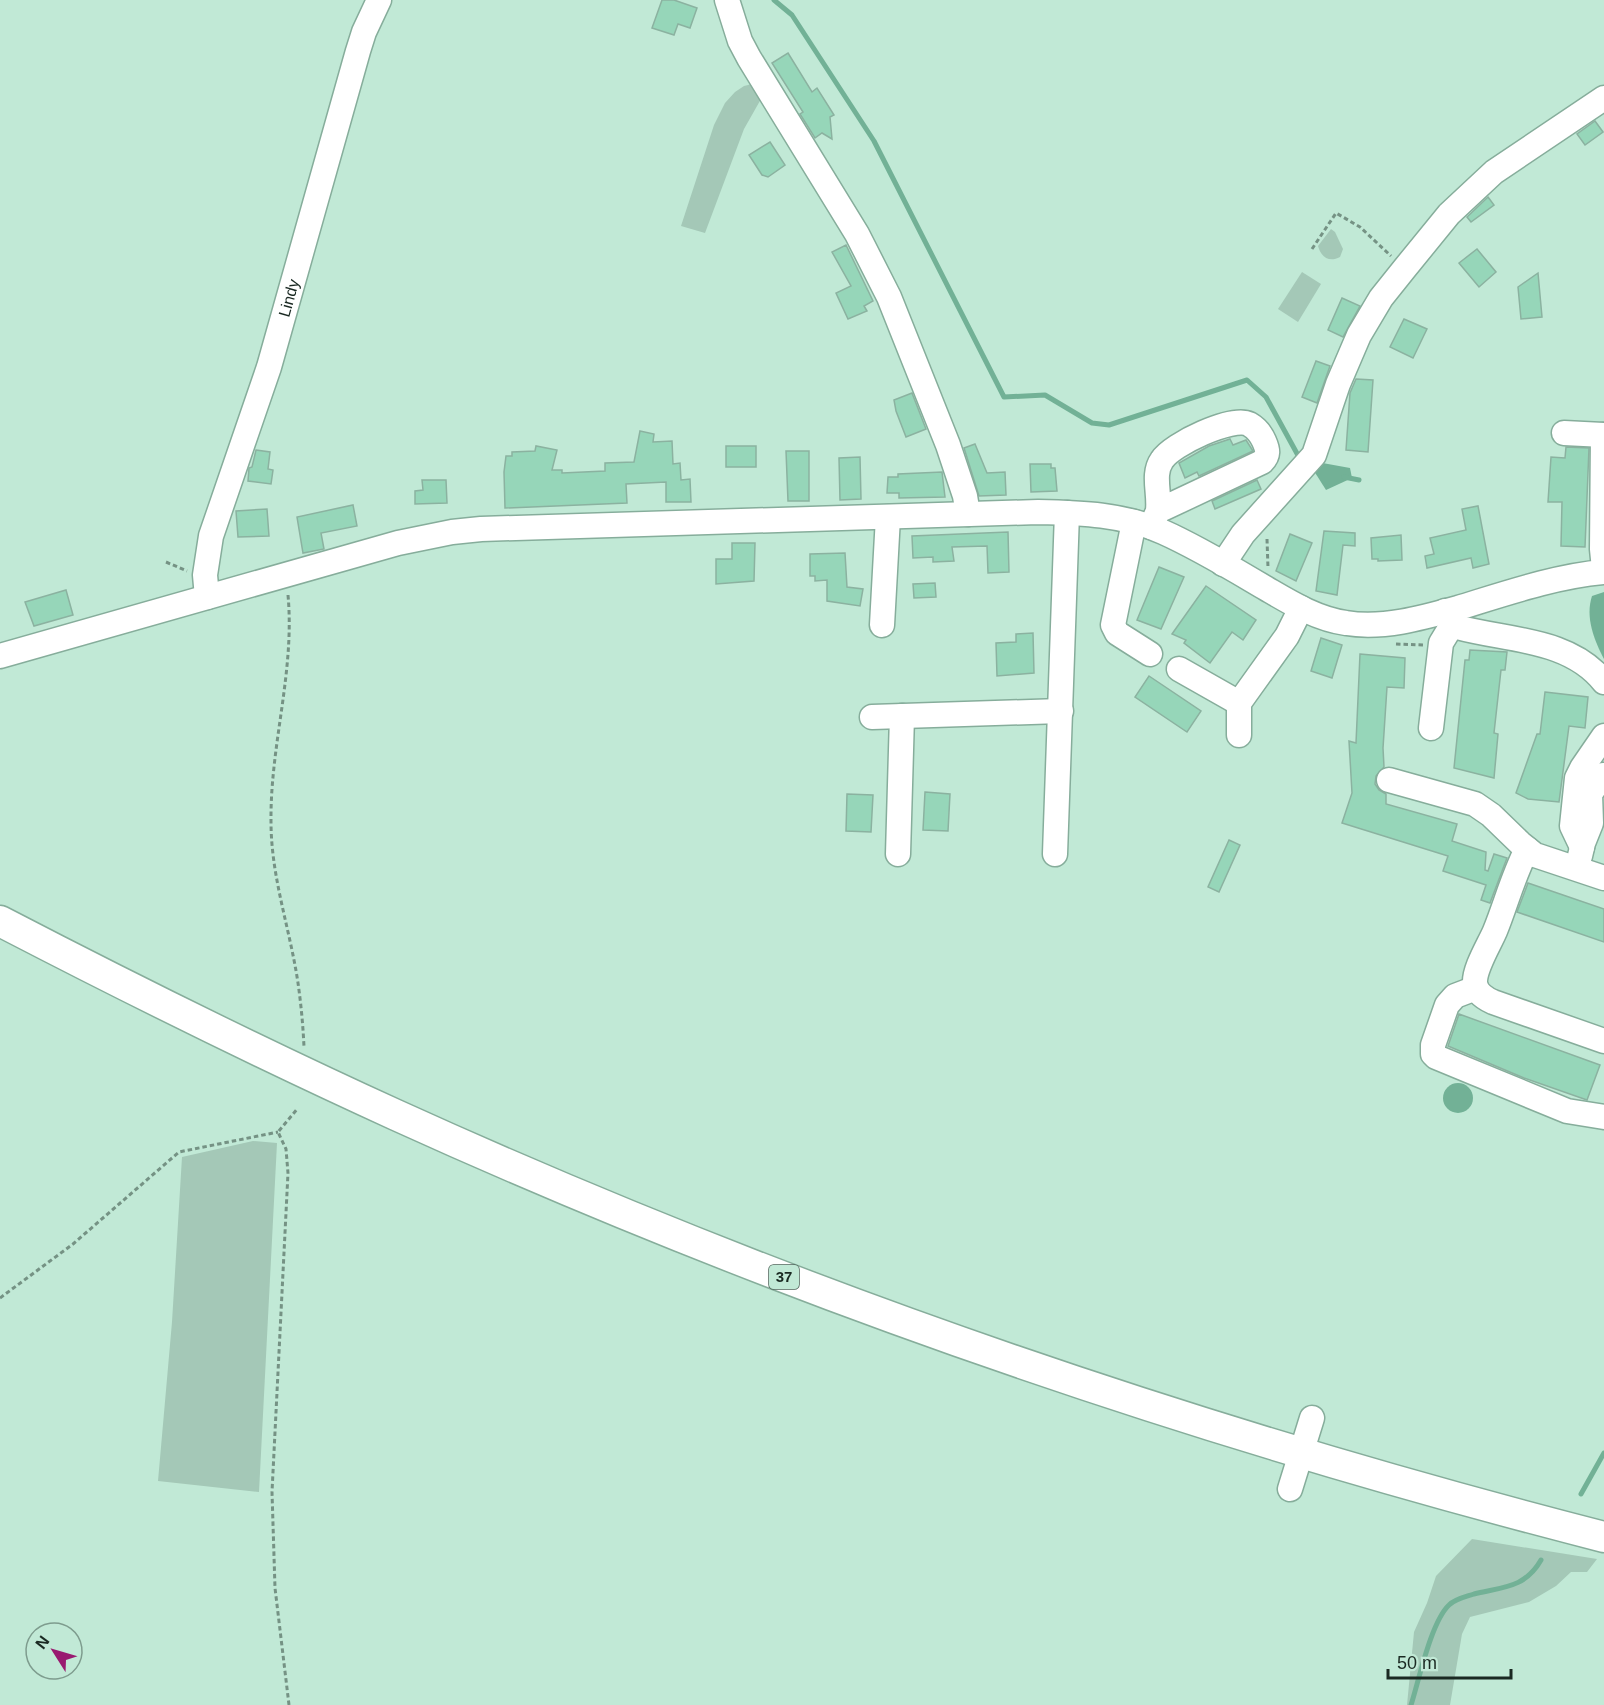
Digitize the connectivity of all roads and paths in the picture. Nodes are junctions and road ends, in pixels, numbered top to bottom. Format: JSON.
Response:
{"nodes":[{"id":1,"x":379,"y":0,"type":"edge"},
{"id":2,"x":727,"y":0,"type":"edge"},
{"id":3,"x":1604,"y":98,"type":"edge"},
{"id":4,"x":1312,"y":249,"type":"dead end"},
{"id":5,"x":1405,"y":268,"type":"junction"},
{"id":6,"x":1564,"y":433,"type":"dead end"},
{"id":7,"x":1604,"y":435,"type":"edge"},
{"id":8,"x":1066,"y":513,"type":"junction"},
{"id":9,"x":968,"y":514,"type":"junction"},
{"id":10,"x":888,"y":516,"type":"junction"},
{"id":11,"x":1148,"y":520,"type":"junction"},
{"id":12,"x":1222,"y":564,"type":"junction"},
{"id":13,"x":1604,"y":570,"type":"edge"},
{"id":14,"x":284,"y":575,"type":"junction"},
{"id":15,"x":207,"y":597,"type":"junction"},
{"id":16,"x":1301,"y":608,"type":"junction"},
{"id":17,"x":1449,"y":618,"type":"junction"},
{"id":18,"x":882,"y":625,"type":"dead end"},
{"id":19,"x":1150,"y":654,"type":"dead end"},
{"id":20,"x":0,"y":656,"type":"edge"},
{"id":21,"x":1179,"y":669,"type":"dead end"},
{"id":22,"x":1604,"y":682,"type":"edge"},
{"id":23,"x":1239,"y":703,"type":"junction"},
{"id":24,"x":1061,"y":711,"type":"junction"},
{"id":25,"x":902,"y":716,"type":"junction"},
{"id":26,"x":872,"y":717,"type":"dead end"},
{"id":27,"x":1431,"y":728,"type":"dead end"},
{"id":28,"x":1239,"y":735,"type":"dead end"},
{"id":29,"x":1604,"y":736,"type":"edge"},
{"id":30,"x":1598,"y":770,"type":"edge"},
{"id":31,"x":1389,"y":780,"type":"dead end"},
{"id":32,"x":1527,"y":849,"type":"junction"},
{"id":33,"x":898,"y":854,"type":"dead end"},
{"id":34,"x":1055,"y":854,"type":"dead end"},
{"id":35,"x":1579,"y":858,"type":"junction"},
{"id":36,"x":1604,"y":878,"type":"edge"},
{"id":37,"x":0,"y":921,"type":"edge"},
{"id":38,"x":1476,"y":988,"type":"junction"},
{"id":39,"x":1604,"y":1041,"type":"edge"},
{"id":40,"x":305,"y":1048,"type":"dead end"},
{"id":41,"x":298,"y":1108,"type":"dead end"},
{"id":42,"x":1604,"y":1118,"type":"edge"},
{"id":43,"x":278,"y":1132,"type":"junction"},
{"id":44,"x":0,"y":1298,"type":"edge"},
{"id":45,"x":1312,"y":1418,"type":"dead end"},
{"id":46,"x":1301,"y":1453,"type":"junction"},
{"id":47,"x":1290,"y":1489,"type":"dead end"},
{"id":48,"x":1604,"y":1538,"type":"edge"},
{"id":49,"x":289,"y":1705,"type":"edge"}],
"edges":[{"from":1,"to":15,"type":"street","name":"Lindy"},
{"from":2,"to":9,"type":"street"},
{"from":3,"to":5,"type":"street"},
{"from":4,"to":5,"type":"path"},
{"from":5,"to":12,"type":"street"},
{"from":6,"to":7,"type":"street"},
{"from":7,"to":13,"type":"street"},
{"from":8,"to":9,"type":"street"},
{"from":8,"to":11,"type":"street"},
{"from":8,"to":24,"type":"street"},
{"from":9,"to":10,"type":"street"},
{"from":10,"to":14,"type":"street"},
{"from":10,"to":18,"type":"street"},
{"from":11,"to":11,"type":"street"},
{"from":11,"to":12,"type":"street"},
{"from":11,"to":19,"type":"street"},
{"from":12,"to":16,"type":"street"},
{"from":13,"to":17,"type":"street"},
{"from":14,"to":15,"type":"street"},
{"from":14,"to":40,"type":"path"},
{"from":15,"to":20,"type":"street"},
{"from":16,"to":17,"type":"street"},
{"from":16,"to":23,"type":"street"},
{"from":17,"to":22,"type":"street"},
{"from":17,"to":27,"type":"street"},
{"from":21,"to":23,"type":"street"},
{"from":23,"to":28,"type":"street"},
{"from":24,"to":25,"type":"street"},
{"from":24,"to":34,"type":"street"},
{"from":25,"to":26,"type":"street"},
{"from":25,"to":33,"type":"street"},
{"from":29,"to":30,"type":"street"},
{"from":30,"to":35,"type":"street"},
{"from":31,"to":32,"type":"street"},
{"from":32,"to":35,"type":"street"},
{"from":32,"to":38,"type":"street"},
{"from":35,"to":36,"type":"street"},
{"from":37,"to":46,"type":"main road","number":"37"},
{"from":38,"to":39,"type":"street"},
{"from":38,"to":42,"type":"street"},
{"from":41,"to":43,"type":"path"},
{"from":43,"to":44,"type":"path"},
{"from":43,"to":49,"type":"path"},
{"from":45,"to":46,"type":"street"},
{"from":46,"to":47,"type":"street"},
{"from":46,"to":48,"type":"main road","number":"37"}]}
